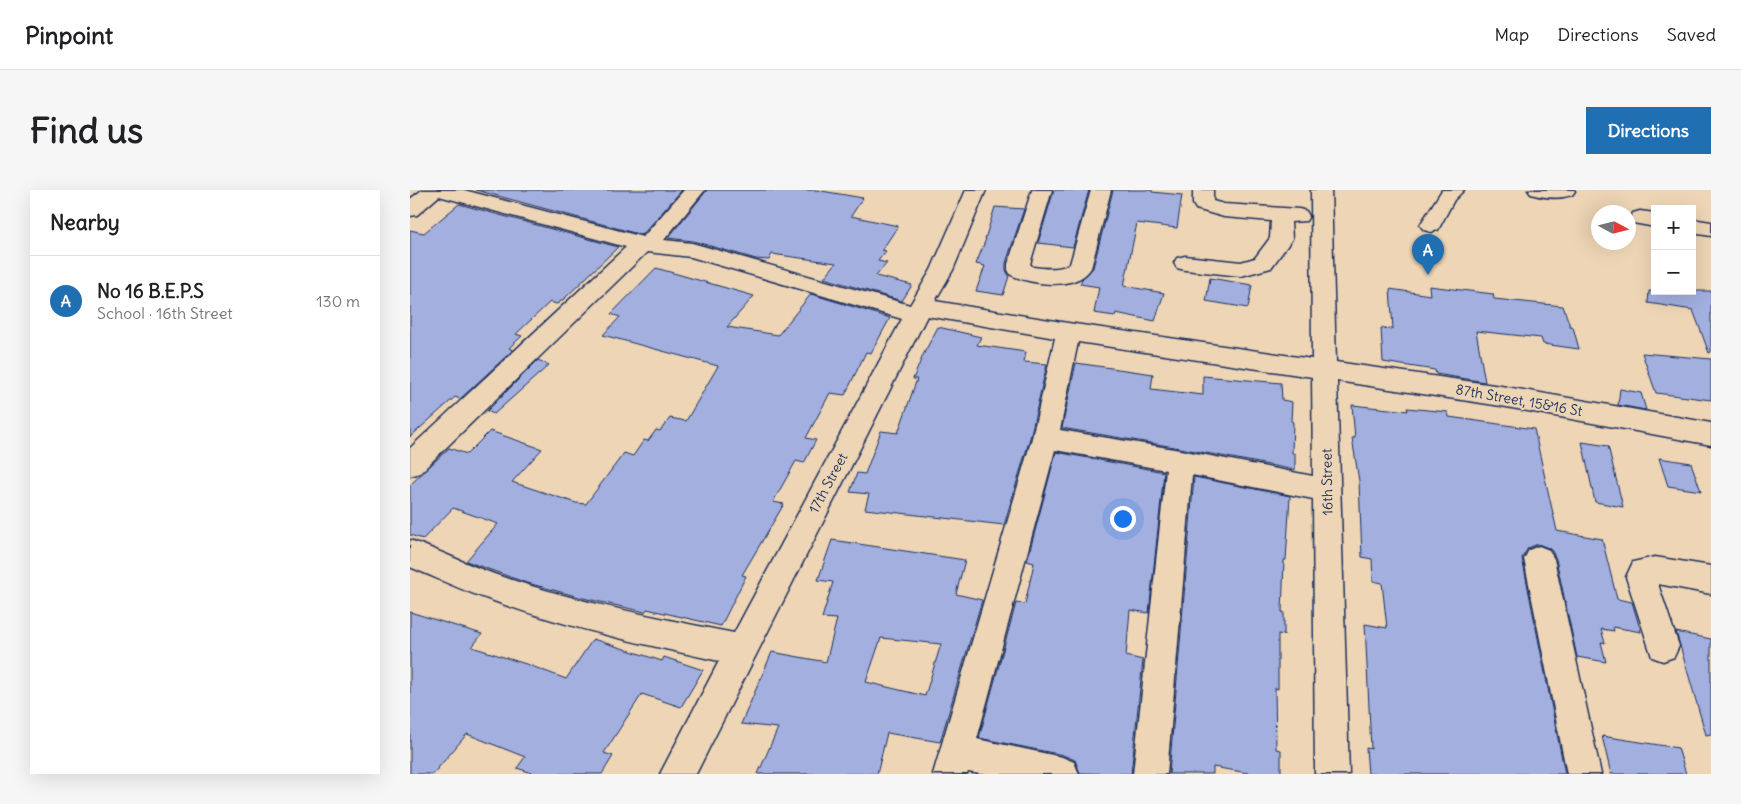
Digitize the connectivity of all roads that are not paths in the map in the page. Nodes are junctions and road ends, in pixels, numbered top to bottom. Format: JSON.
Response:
{"nodes":[{"id":1,"x":434,"y":190,"type":"edge"},
{"id":2,"x":440,"y":190,"type":"edge"},
{"id":3,"x":695,"y":190,"type":"edge"},
{"id":4,"x":976,"y":190,"type":"edge"},
{"id":5,"x":1042,"y":190,"type":"edge"},
{"id":6,"x":1101,"y":190,"type":"edge"},
{"id":7,"x":1203,"y":190,"type":"edge"},
{"id":8,"x":1321,"y":190,"type":"edge"},
{"id":9,"x":1454,"y":190,"type":"edge"},
{"id":10,"x":1538,"y":190,"type":"edge"},
{"id":11,"x":1565,"y":191,"type":"edge"},
{"id":12,"x":410,"y":210,"type":"edge"},
{"id":13,"x":1281,"y":214,"type":"junction"},
{"id":14,"x":1321,"y":218,"type":"junction"},
{"id":15,"x":1431,"y":225,"type":"dead end"},
{"id":16,"x":1696,"y":227,"type":"edge"},
{"id":17,"x":1711,"y":229,"type":"edge"},
{"id":18,"x":646,"y":244,"type":"junction"},
{"id":19,"x":1185,"y":263,"type":"dead end"},
{"id":20,"x":918,"y":311,"type":"junction"},
{"id":21,"x":1068,"y":332,"type":"junction"},
{"id":22,"x":1326,"y":370,"type":"junction"},
{"id":23,"x":1711,"y":434,"type":"edge"},
{"id":24,"x":1045,"y":438,"type":"junction"},
{"id":25,"x":1180,"y":461,"type":"junction"},
{"id":26,"x":410,"y":465,"type":"edge"},
{"id":27,"x":1327,"y":490,"type":"junction"},
{"id":28,"x":410,"y":553,"type":"edge"},
{"id":29,"x":1539,"y":559,"type":"dead end"},
{"id":30,"x":1711,"y":580,"type":"edge"},
{"id":31,"x":1663,"y":646,"type":"dead end"},
{"id":32,"x":740,"y":650,"type":"junction"},
{"id":33,"x":953,"y":763,"type":"edge"},
{"id":34,"x":677,"y":774,"type":"edge"},
{"id":35,"x":1062,"y":774,"type":"edge"},
{"id":36,"x":1150,"y":774,"type":"edge"},
{"id":37,"x":1332,"y":774,"type":"edge"},
{"id":38,"x":1584,"y":774,"type":"edge"}],
"edges":[{"from":1,"to":12,"type":"street"},
{"from":2,"to":18,"type":"street","name":"87th Street, 15&16 St"},
{"from":3,"to":18,"type":"street"},
{"from":4,"to":20,"type":"street","name":"17th Street"},
{"from":5,"to":6,"type":"street"},
{"from":7,"to":13,"type":"street"},
{"from":8,"to":14,"type":"street","name":"16th Street"},
{"from":9,"to":15,"type":"street"},
{"from":10,"to":11,"type":"street"},
{"from":13,"to":14,"type":"street"},
{"from":13,"to":19,"type":"street"},
{"from":14,"to":22,"type":"street","name":"16th Street"},
{"from":16,"to":17,"type":"street"},
{"from":18,"to":20,"type":"street","name":"87th Street, 15&16 St"},
{"from":18,"to":26,"type":"street"},
{"from":20,"to":21,"type":"street","name":"87th Street, 15&16 St"},
{"from":20,"to":32,"type":"street","name":"17th Street"},
{"from":21,"to":22,"type":"street","name":"87th Street, 15&16 St"},
{"from":21,"to":24,"type":"street"},
{"from":22,"to":23,"type":"street","name":"87th Street, 15&16 St"},
{"from":22,"to":27,"type":"street","name":"16th Street"},
{"from":24,"to":25,"type":"street"},
{"from":24,"to":33,"type":"street"},
{"from":25,"to":27,"type":"street"},
{"from":25,"to":36,"type":"street"},
{"from":27,"to":37,"type":"street","name":"16th Street"},
{"from":28,"to":32,"type":"street"},
{"from":29,"to":38,"type":"street"},
{"from":30,"to":31,"type":"street"},
{"from":32,"to":34,"type":"street","name":"17th Street"},
{"from":33,"to":35,"type":"street"}]}
